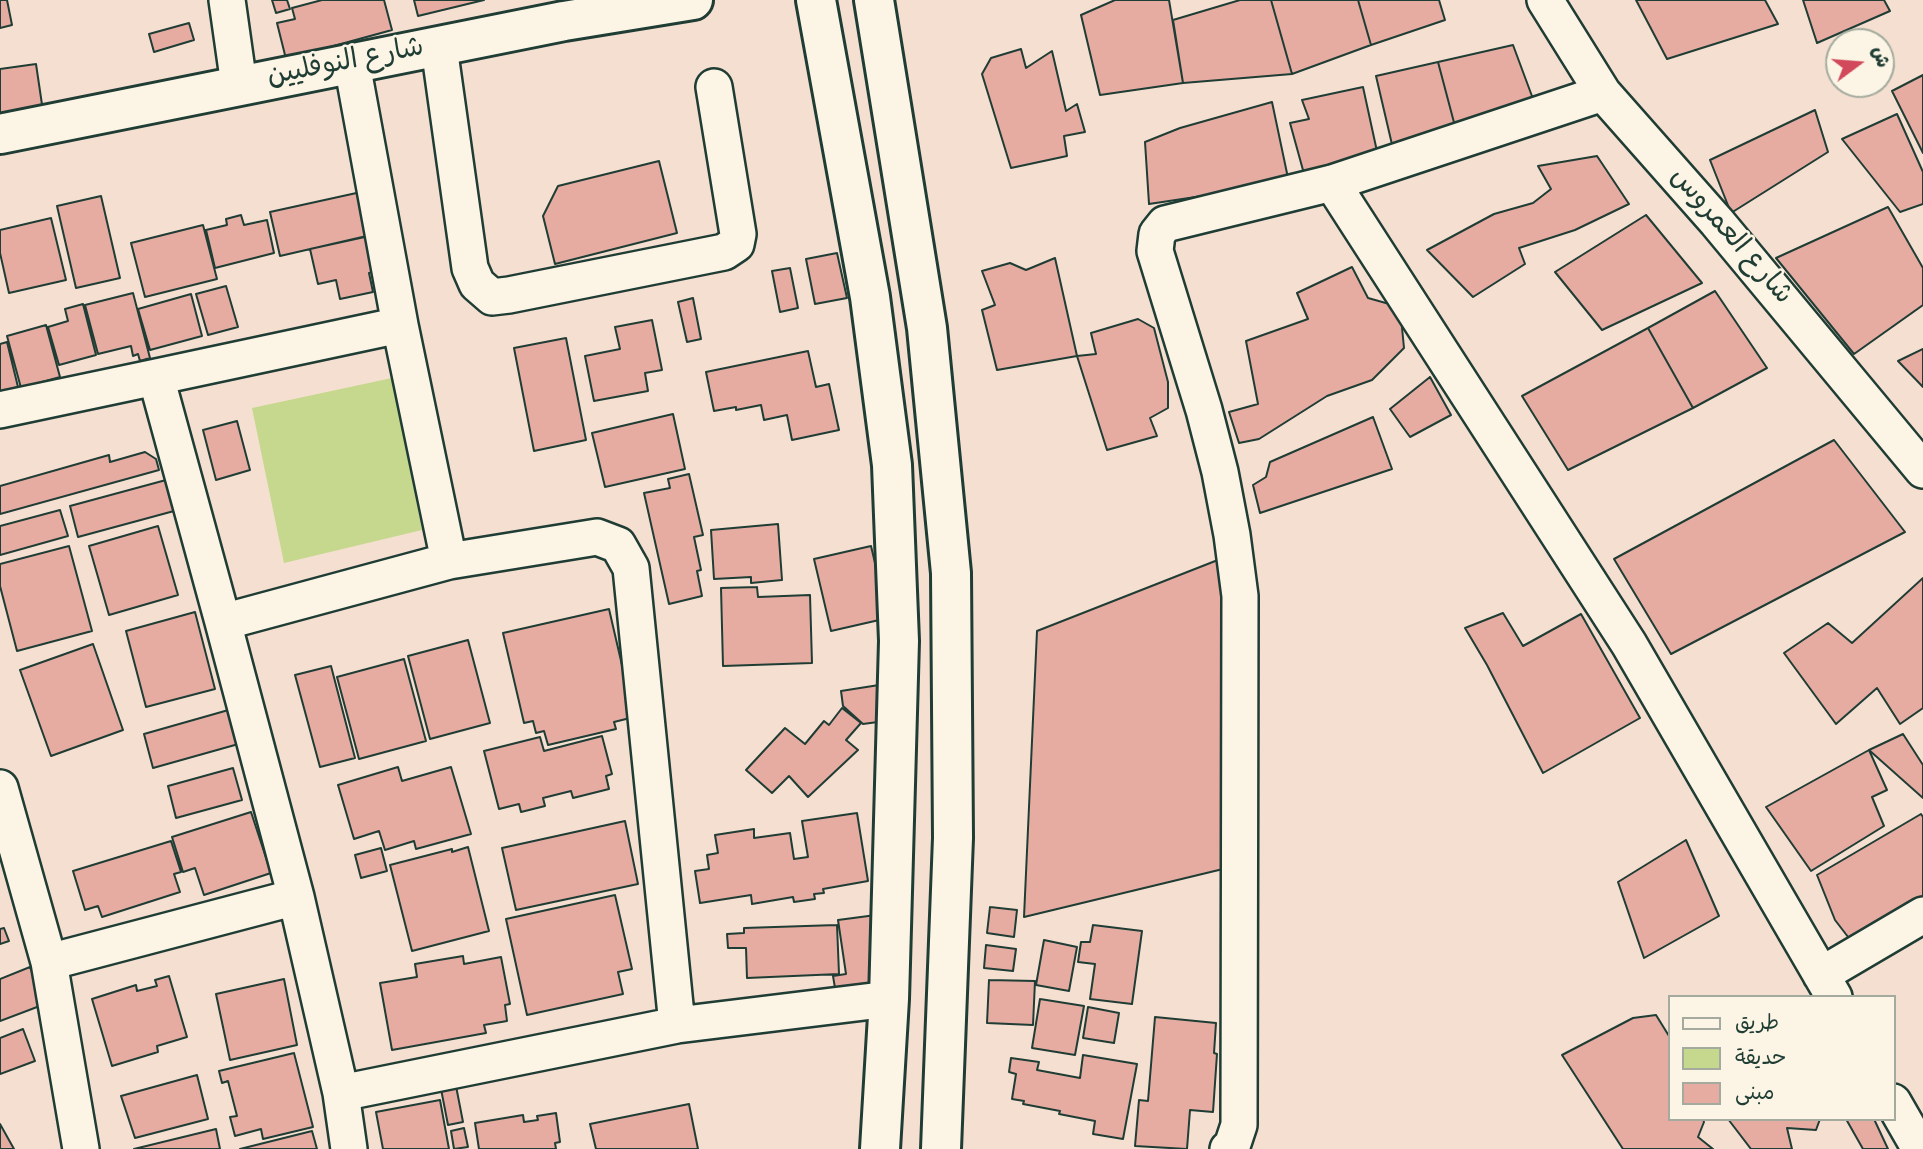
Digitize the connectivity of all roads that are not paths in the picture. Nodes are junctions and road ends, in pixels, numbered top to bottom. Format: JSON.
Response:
{"nodes":[{"id":1,"x":227,"y":0,"type":"edge"},
{"id":2,"x":693,"y":0,"type":"edge"},
{"id":3,"x":816,"y":0,"type":"edge"},
{"id":4,"x":874,"y":0,"type":"edge"},
{"id":5,"x":1545,"y":0,"type":"edge"},
{"id":6,"x":561,"y":11,"type":"edge"},
{"id":7,"x":439,"y":47,"type":"junction"},
{"id":8,"x":352,"y":64,"type":"junction"},
{"id":9,"x":239,"y":85,"type":"junction"},
{"id":10,"x":714,"y":87,"type":"dead end"},
{"id":11,"x":1603,"y":93,"type":"junction"},
{"id":12,"x":0,"y":134,"type":"edge"},
{"id":13,"x":1332,"y":183,"type":"junction"},
{"id":14,"x":400,"y":325,"type":"junction"},
{"id":15,"x":156,"y":377,"type":"junction"},
{"id":16,"x":0,"y":410,"type":"edge"},
{"id":17,"x":1923,"y":470,"type":"edge"},
{"id":18,"x":449,"y":561,"type":"junction"},
{"id":19,"x":223,"y":622,"type":"junction"},
{"id":20,"x":0,"y":788,"type":"edge"},
{"id":21,"x":296,"y":897,"type":"junction"},
{"id":22,"x":1923,"y":915,"type":"edge"},
{"id":23,"x":50,"y":962,"type":"junction"},
{"id":24,"x":1827,"y":986,"type":"edge"},
{"id":25,"x":889,"y":999,"type":"junction"},
{"id":26,"x":677,"y":1025,"type":"junction"},
{"id":27,"x":341,"y":1093,"type":"junction"},
{"id":28,"x":1895,"y":1105,"type":"edge"},
{"id":29,"x":81,"y":1149,"type":"edge"},
{"id":30,"x":349,"y":1149,"type":"edge"},
{"id":31,"x":880,"y":1149,"type":"edge"},
{"id":32,"x":941,"y":1149,"type":"edge"},
{"id":33,"x":1228,"y":1149,"type":"edge"},
{"id":34,"x":1920,"y":1149,"type":"edge"}],
"edges":[{"from":1,"to":9,"type":"street"},
{"from":2,"to":6,"type":"main road","name":"شارع النوفليين"},
{"from":3,"to":25,"type":"main road"},
{"from":4,"to":32,"type":"main road"},
{"from":5,"to":11,"type":"street","name":"شارع العمروس"},
{"from":6,"to":7,"type":"main road","name":"شارع النوفليين"},
{"from":7,"to":8,"type":"main road","name":"شارع النوفليين"},
{"from":7,"to":10,"type":"street"},
{"from":8,"to":9,"type":"main road","name":"شارع النوفليين"},
{"from":8,"to":14,"type":"street"},
{"from":9,"to":12,"type":"main road","name":"شارع النوفليين"},
{"from":11,"to":13,"type":"street"},
{"from":11,"to":17,"type":"street","name":"شارع العمروس"},
{"from":13,"to":24,"type":"street"},
{"from":13,"to":33,"type":"street"},
{"from":14,"to":15,"type":"street"},
{"from":14,"to":18,"type":"street"},
{"from":15,"to":16,"type":"street"},
{"from":15,"to":19,"type":"street"},
{"from":18,"to":19,"type":"street"},
{"from":18,"to":26,"type":"street"},
{"from":19,"to":21,"type":"street"},
{"from":20,"to":23,"type":"street"},
{"from":21,"to":23,"type":"street"},
{"from":21,"to":27,"type":"street"},
{"from":22,"to":24,"type":"street"},
{"from":23,"to":29,"type":"street"},
{"from":25,"to":26,"type":"street"},
{"from":25,"to":31,"type":"main road"},
{"from":26,"to":27,"type":"street"},
{"from":27,"to":30,"type":"street"},
{"from":28,"to":34,"type":"street"}]}
